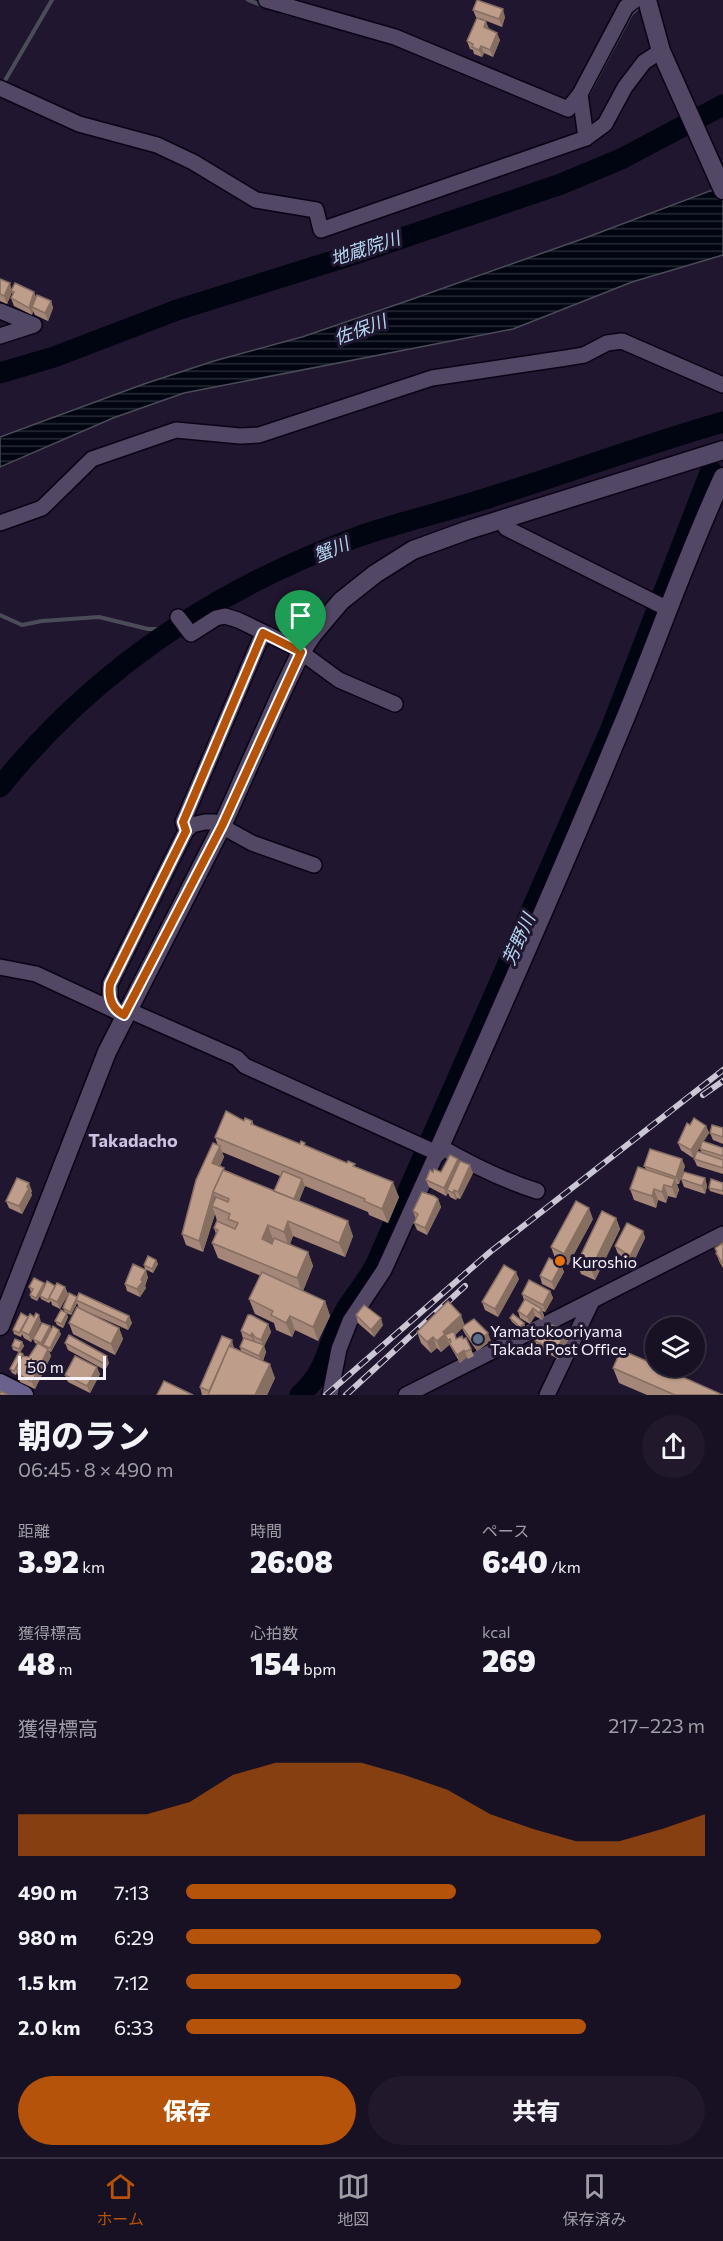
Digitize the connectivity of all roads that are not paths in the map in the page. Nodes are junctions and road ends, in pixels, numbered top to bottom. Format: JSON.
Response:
{"nodes":[{"id":1,"x":266,"y":0,"type":"edge"},
{"id":2,"x":635,"y":0,"type":"edge"},
{"id":3,"x":647,"y":0,"type":"edge"},
{"id":4,"x":660,"y":46,"type":"junction"},
{"id":5,"x":0,"y":88,"type":"edge"},
{"id":6,"x":580,"y":94,"type":"junction"},
{"id":7,"x":586,"y":138,"type":"junction"},
{"id":8,"x":723,"y":190,"type":"edge"},
{"id":9,"x":0,"y":310,"type":"edge"},
{"id":10,"x":0,"y":336,"type":"edge"},
{"id":11,"x":723,"y":386,"type":"edge"},
{"id":12,"x":723,"y":450,"type":"edge"},
{"id":13,"x":723,"y":477,"type":"edge"},
{"id":14,"x":501,"y":520,"type":"junction"},
{"id":15,"x":0,"y":523,"type":"edge"},
{"id":16,"x":661,"y":605,"type":"junction"},
{"id":17,"x":178,"y":617,"type":"dead end"},
{"id":18,"x":263,"y":633,"type":"junction"},
{"id":19,"x":301,"y":652,"type":"junction"},
{"id":20,"x":395,"y":704,"type":"dead end"},
{"id":21,"x":222,"y":826,"type":"junction"},
{"id":22,"x":186,"y":831,"type":"junction"},
{"id":23,"x":314,"y":865,"type":"dead end"},
{"id":24,"x":0,"y":967,"type":"edge"},
{"id":25,"x":123,"y":1012,"type":"junction"},
{"id":26,"x":432,"y":1148,"type":"junction"},
{"id":27,"x":537,"y":1191,"type":"dead end"},
{"id":28,"x":723,"y":1234,"type":"edge"},
{"id":29,"x":592,"y":1301,"type":"junction"},
{"id":30,"x":0,"y":1326,"type":"edge"},
{"id":31,"x":0,"y":1383,"type":"edge"},
{"id":32,"x":24,"y":1395,"type":"edge"},
{"id":33,"x":330,"y":1395,"type":"edge"},
{"id":34,"x":406,"y":1395,"type":"edge"},
{"id":35,"x":546,"y":1395,"type":"edge"}],
"edges":[{"from":1,"to":6,"type":"street"},
{"from":2,"to":6,"type":"street"},
{"from":3,"to":4,"type":"street"},
{"from":4,"to":7,"type":"street"},
{"from":4,"to":8,"type":"street"},
{"from":5,"to":7,"type":"street"},
{"from":6,"to":7,"type":"street"},
{"from":9,"to":10,"type":"street"},
{"from":11,"to":15,"type":"street"},
{"from":12,"to":14,"type":"street"},
{"from":13,"to":16,"type":"street"},
{"from":14,"to":16,"type":"street"},
{"from":14,"to":19,"type":"street"},
{"from":16,"to":26,"type":"street"},
{"from":17,"to":18,"type":"street"},
{"from":18,"to":19,"type":"street"},
{"from":18,"to":22,"type":"street"},
{"from":19,"to":20,"type":"street"},
{"from":19,"to":21,"type":"street"},
{"from":21,"to":22,"type":"street"},
{"from":21,"to":23,"type":"street"},
{"from":21,"to":25,"type":"street"},
{"from":22,"to":25,"type":"street"},
{"from":24,"to":25,"type":"street"},
{"from":25,"to":26,"type":"street"},
{"from":25,"to":30,"type":"street"},
{"from":26,"to":27,"type":"street"},
{"from":26,"to":33,"type":"street"},
{"from":28,"to":29,"type":"street"},
{"from":29,"to":34,"type":"street"},
{"from":29,"to":35,"type":"street"},
{"from":31,"to":32,"type":"main road"}]}
